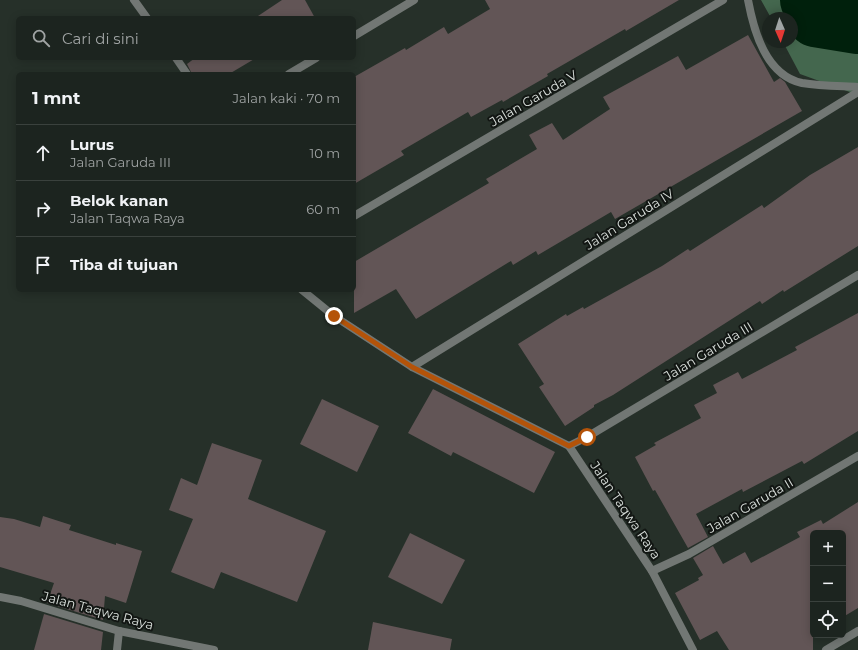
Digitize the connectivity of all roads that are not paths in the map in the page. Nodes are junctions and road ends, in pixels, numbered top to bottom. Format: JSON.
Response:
{"nodes":[{"id":1,"x":134,"y":0,"type":"edge"},
{"id":2,"x":414,"y":0,"type":"edge"},
{"id":3,"x":723,"y":0,"type":"edge"},
{"id":4,"x":748,"y":0,"type":"edge"},
{"id":5,"x":146,"y":16,"type":"edge"},
{"id":6,"x":356,"y":35,"type":"edge"},
{"id":7,"x":177,"y":60,"type":"edge"},
{"id":8,"x":313,"y":60,"type":"edge"},
{"id":9,"x":186,"y":72,"type":"edge"},
{"id":10,"x":292,"y":72,"type":"edge"},
{"id":11,"x":858,"y":87,"type":"edge"},
{"id":12,"x":858,"y":92,"type":"edge"},
{"id":13,"x":356,"y":215,"type":"edge"},
{"id":14,"x":858,"y":275,"type":"edge"},
{"id":15,"x":304,"y":292,"type":"edge"},
{"id":16,"x":412,"y":367,"type":"junction"},
{"id":17,"x":569,"y":446,"type":"junction"},
{"id":18,"x":858,"y":456,"type":"edge"},
{"id":19,"x":652,"y":571,"type":"junction"},
{"id":20,"x":0,"y":597,"type":"edge"},
{"id":21,"x":119,"y":631,"type":"junction"},
{"id":22,"x":858,"y":631,"type":"edge"},
{"id":23,"x":117,"y":650,"type":"edge"},
{"id":24,"x":214,"y":650,"type":"edge"},
{"id":25,"x":693,"y":650,"type":"edge"},
{"id":26,"x":826,"y":650,"type":"edge"}],
"edges":[{"from":1,"to":5,"type":"street"},
{"from":2,"to":6,"type":"street"},
{"from":3,"to":13,"type":"street","name":"Jalan Garuda V"},
{"from":4,"to":11,"type":"street"},
{"from":7,"to":9,"type":"street"},
{"from":8,"to":10,"type":"street"},
{"from":12,"to":16,"type":"street","name":"Jalan Garuda IV"},
{"from":14,"to":17,"type":"street","name":"Jalan Garuda III"},
{"from":15,"to":16,"type":"street","name":"Jalan Taqwa Raya"},
{"from":16,"to":17,"type":"street","name":"Jalan Taqwa Raya"},
{"from":17,"to":19,"type":"street","name":"Jalan Taqwa Raya"},
{"from":18,"to":19,"type":"street","name":"Jalan Garuda II"},
{"from":19,"to":25,"type":"street","name":"Jalan Taqwa Raya"},
{"from":20,"to":21,"type":"street","name":"Jalan Taqwa Raya"},
{"from":21,"to":23,"type":"street"},
{"from":21,"to":24,"type":"street","name":"Jalan Taqwa Raya"},
{"from":22,"to":26,"type":"street"}]}
